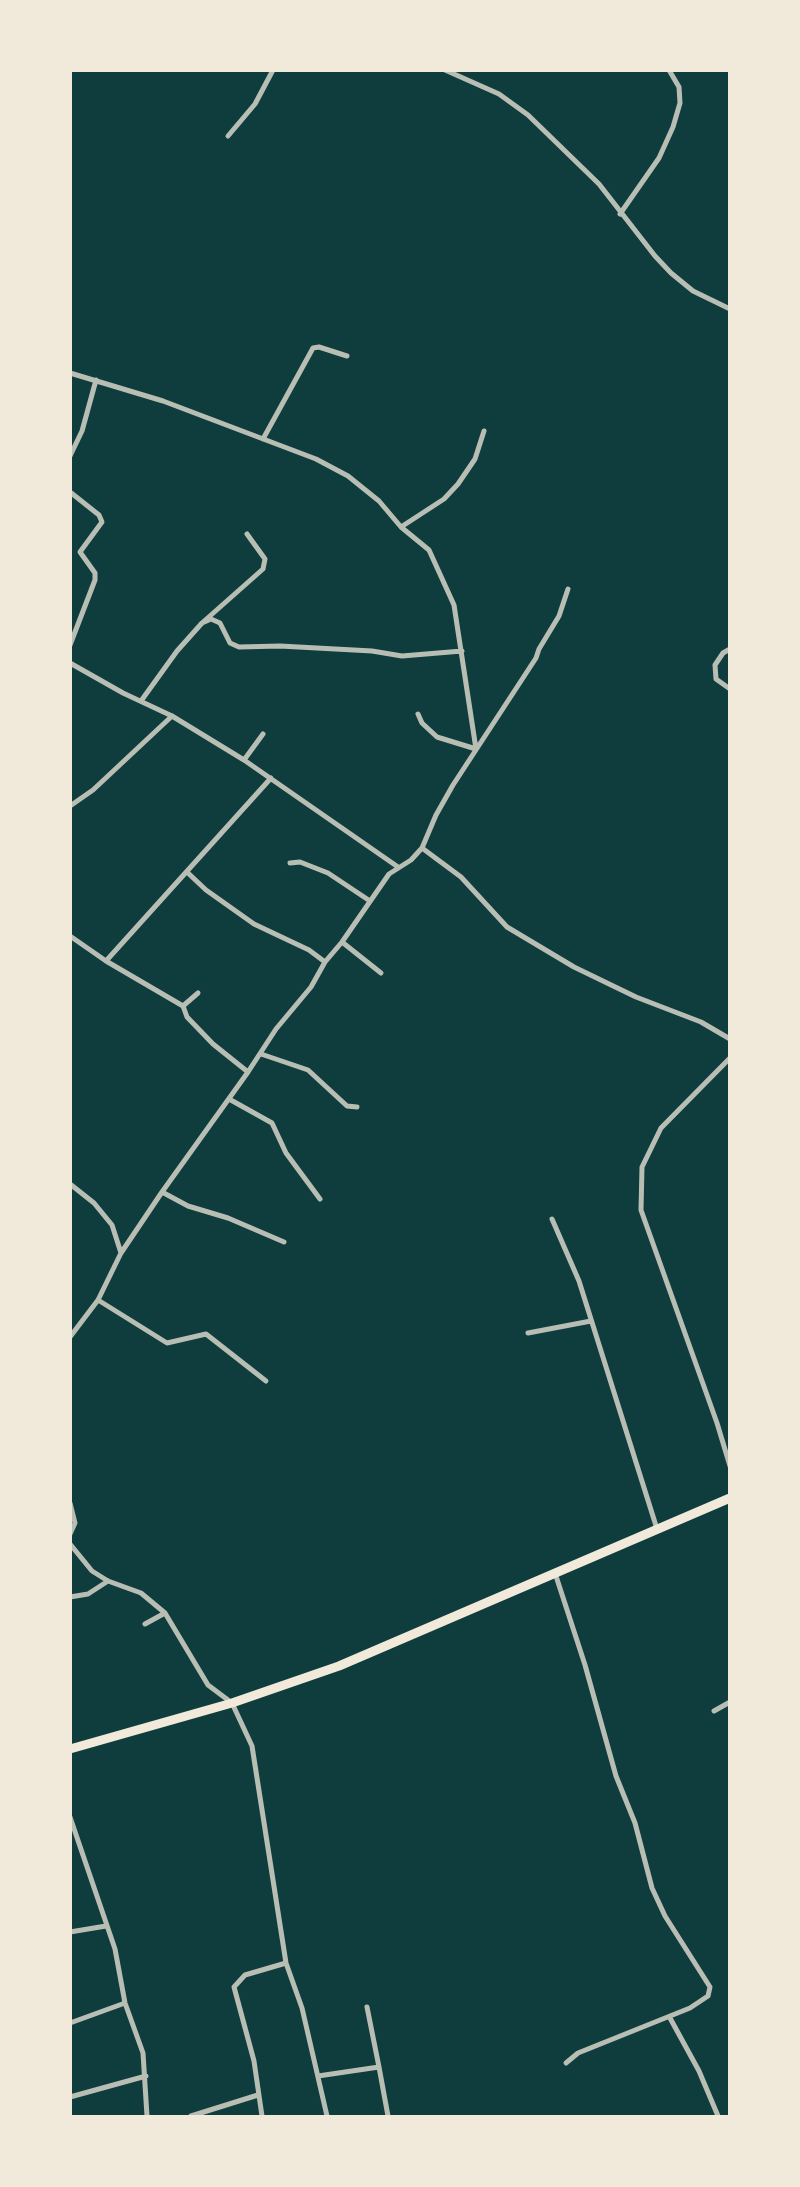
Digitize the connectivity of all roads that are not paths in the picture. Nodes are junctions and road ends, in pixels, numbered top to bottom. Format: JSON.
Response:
{"nodes":[{"id":1,"x":273,"y":70,"type":"edge"},
{"id":2,"x":445,"y":70,"type":"edge"},
{"id":3,"x":669,"y":70,"type":"edge"},
{"id":4,"x":228,"y":136,"type":"dead end"},
{"id":5,"x":620,"y":214,"type":"junction"},
{"id":6,"x":729,"y":309,"type":"edge"},
{"id":7,"x":347,"y":356,"type":"dead end"},
{"id":8,"x":70,"y":373,"type":"edge"},
{"id":9,"x":96,"y":380,"type":"junction"},
{"id":10,"x":483,"y":431,"type":"dead end"},
{"id":11,"x":263,"y":439,"type":"junction"},
{"id":12,"x":70,"y":456,"type":"edge"},
{"id":13,"x":70,"y":492,"type":"edge"},
{"id":14,"x":401,"y":527,"type":"junction"},
{"id":15,"x":247,"y":534,"type":"dead end"},
{"id":16,"x":568,"y":589,"type":"dead end"},
{"id":17,"x":202,"y":623,"type":"junction"},
{"id":18,"x":70,"y":645,"type":"edge"},
{"id":19,"x":729,"y":649,"type":"edge"},
{"id":20,"x":462,"y":651,"type":"junction"},
{"id":21,"x":70,"y":663,"type":"edge"},
{"id":22,"x":728,"y":687,"type":"edge"},
{"id":23,"x":141,"y":701,"type":"junction"},
{"id":24,"x":418,"y":714,"type":"dead end"},
{"id":25,"x":172,"y":716,"type":"junction"},
{"id":26,"x":263,"y":734,"type":"dead end"},
{"id":27,"x":476,"y":749,"type":"junction"},
{"id":28,"x":244,"y":760,"type":"junction"},
{"id":29,"x":272,"y":778,"type":"junction"},
{"id":30,"x":70,"y":806,"type":"edge"},
{"id":31,"x":422,"y":848,"type":"junction"},
{"id":32,"x":290,"y":863,"type":"dead end"},
{"id":33,"x":398,"y":867,"type":"junction"},
{"id":34,"x":188,"y":873,"type":"junction"},
{"id":35,"x":369,"y":901,"type":"junction"},
{"id":36,"x":70,"y":936,"type":"edge"},
{"id":37,"x":342,"y":942,"type":"junction"},
{"id":38,"x":106,"y":961,"type":"junction"},
{"id":39,"x":325,"y":962,"type":"junction"},
{"id":40,"x":381,"y":973,"type":"dead end"},
{"id":41,"x":198,"y":993,"type":"dead end"},
{"id":42,"x":183,"y":1006,"type":"junction"},
{"id":43,"x":729,"y":1039,"type":"edge"},
{"id":44,"x":261,"y":1054,"type":"junction"},
{"id":45,"x":729,"y":1058,"type":"edge"},
{"id":46,"x":248,"y":1072,"type":"junction"},
{"id":47,"x":229,"y":1099,"type":"junction"},
{"id":48,"x":357,"y":1107,"type":"dead end"},
{"id":49,"x":70,"y":1184,"type":"edge"},
{"id":50,"x":162,"y":1192,"type":"junction"},
{"id":51,"x":320,"y":1199,"type":"dead end"},
{"id":52,"x":552,"y":1219,"type":"dead end"},
{"id":53,"x":284,"y":1242,"type":"dead end"},
{"id":54,"x":121,"y":1253,"type":"junction"},
{"id":55,"x":98,"y":1300,"type":"junction"},
{"id":56,"x":591,"y":1321,"type":"junction"},
{"id":57,"x":528,"y":1333,"type":"dead end"},
{"id":58,"x":70,"y":1337,"type":"edge"},
{"id":59,"x":266,"y":1381,"type":"dead end"},
{"id":60,"x":729,"y":1466,"type":"edge"},
{"id":61,"x":729,"y":1498,"type":"edge"},
{"id":62,"x":70,"y":1503,"type":"edge"},
{"id":63,"x":657,"y":1529,"type":"junction"},
{"id":64,"x":70,"y":1534,"type":"edge"},
{"id":65,"x":70,"y":1544,"type":"edge"},
{"id":66,"x":555,"y":1573,"type":"junction"},
{"id":67,"x":108,"y":1581,"type":"junction"},
{"id":68,"x":70,"y":1597,"type":"edge"},
{"id":69,"x":165,"y":1613,"type":"junction"},
{"id":70,"x":145,"y":1624,"type":"dead end"},
{"id":71,"x":729,"y":1702,"type":"edge"},
{"id":72,"x":232,"y":1703,"type":"junction"},
{"id":73,"x":714,"y":1711,"type":"dead end"},
{"id":74,"x":70,"y":1749,"type":"edge"},
{"id":75,"x":70,"y":1817,"type":"edge"},
{"id":76,"x":106,"y":1926,"type":"junction"},
{"id":77,"x":70,"y":1932,"type":"edge"},
{"id":78,"x":286,"y":1963,"type":"junction"},
{"id":79,"x":125,"y":2003,"type":"junction"},
{"id":80,"x":367,"y":2007,"type":"dead end"},
{"id":81,"x":670,"y":2018,"type":"junction"},
{"id":82,"x":70,"y":2023,"type":"edge"},
{"id":83,"x":566,"y":2063,"type":"dead end"},
{"id":84,"x":379,"y":2067,"type":"junction"},
{"id":85,"x":146,"y":2076,"type":"junction"},
{"id":86,"x":318,"y":2076,"type":"junction"},
{"id":87,"x":258,"y":2095,"type":"junction"},
{"id":88,"x":70,"y":2097,"type":"edge"},
{"id":89,"x":147,"y":2116,"type":"edge"},
{"id":90,"x":191,"y":2116,"type":"edge"},
{"id":91,"x":262,"y":2116,"type":"edge"},
{"id":92,"x":327,"y":2116,"type":"edge"},
{"id":93,"x":388,"y":2116,"type":"edge"},
{"id":94,"x":718,"y":2116,"type":"edge"}],
"edges":[{"from":1,"to":4,"type":"street"},
{"from":2,"to":5,"type":"street"},
{"from":3,"to":5,"type":"street"},
{"from":5,"to":6,"type":"street"},
{"from":7,"to":11,"type":"street"},
{"from":8,"to":9,"type":"street"},
{"from":9,"to":11,"type":"street"},
{"from":9,"to":12,"type":"street"},
{"from":10,"to":14,"type":"street"},
{"from":11,"to":14,"type":"street"},
{"from":13,"to":18,"type":"street"},
{"from":14,"to":20,"type":"street"},
{"from":15,"to":17,"type":"street"},
{"from":16,"to":27,"type":"street"},
{"from":17,"to":20,"type":"street"},
{"from":17,"to":23,"type":"street"},
{"from":19,"to":22,"type":"street"},
{"from":20,"to":27,"type":"street"},
{"from":21,"to":23,"type":"street"},
{"from":23,"to":25,"type":"street"},
{"from":24,"to":27,"type":"street"},
{"from":25,"to":28,"type":"street"},
{"from":25,"to":30,"type":"street"},
{"from":26,"to":28,"type":"street"},
{"from":27,"to":31,"type":"street"},
{"from":28,"to":29,"type":"street"},
{"from":29,"to":33,"type":"street"},
{"from":29,"to":34,"type":"street"},
{"from":31,"to":33,"type":"street"},
{"from":31,"to":43,"type":"street"},
{"from":32,"to":35,"type":"street"},
{"from":33,"to":35,"type":"street"},
{"from":34,"to":38,"type":"street"},
{"from":34,"to":39,"type":"street"},
{"from":35,"to":37,"type":"street"},
{"from":36,"to":38,"type":"street"},
{"from":37,"to":39,"type":"street"},
{"from":37,"to":40,"type":"street"},
{"from":38,"to":42,"type":"street"},
{"from":39,"to":44,"type":"street"},
{"from":41,"to":42,"type":"street"},
{"from":42,"to":46,"type":"street"},
{"from":44,"to":46,"type":"street"},
{"from":44,"to":48,"type":"street"},
{"from":45,"to":60,"type":"street"},
{"from":46,"to":47,"type":"street"},
{"from":47,"to":50,"type":"street"},
{"from":47,"to":51,"type":"street"},
{"from":49,"to":54,"type":"street"},
{"from":50,"to":53,"type":"street"},
{"from":50,"to":54,"type":"street"},
{"from":52,"to":56,"type":"street"},
{"from":54,"to":55,"type":"street"},
{"from":55,"to":58,"type":"street"},
{"from":55,"to":59,"type":"street"},
{"from":56,"to":57,"type":"street"},
{"from":56,"to":63,"type":"street"},
{"from":61,"to":63,"type":"highway"},
{"from":62,"to":64,"type":"street"},
{"from":63,"to":66,"type":"highway"},
{"from":65,"to":67,"type":"street"},
{"from":66,"to":72,"type":"highway"},
{"from":66,"to":81,"type":"street"},
{"from":67,"to":68,"type":"street"},
{"from":67,"to":69,"type":"street"},
{"from":69,"to":70,"type":"street"},
{"from":69,"to":72,"type":"street"},
{"from":71,"to":73,"type":"street"},
{"from":72,"to":74,"type":"highway"},
{"from":72,"to":78,"type":"street"},
{"from":75,"to":76,"type":"street"},
{"from":76,"to":77,"type":"street"},
{"from":76,"to":79,"type":"street"},
{"from":78,"to":86,"type":"street"},
{"from":78,"to":87,"type":"street"},
{"from":79,"to":82,"type":"street"},
{"from":79,"to":85,"type":"street"},
{"from":80,"to":84,"type":"street"},
{"from":81,"to":83,"type":"street"},
{"from":81,"to":94,"type":"street"},
{"from":84,"to":86,"type":"street"},
{"from":84,"to":93,"type":"street"},
{"from":85,"to":88,"type":"street"},
{"from":85,"to":89,"type":"street"},
{"from":86,"to":92,"type":"street"},
{"from":87,"to":90,"type":"street"},
{"from":87,"to":91,"type":"street"}]}
